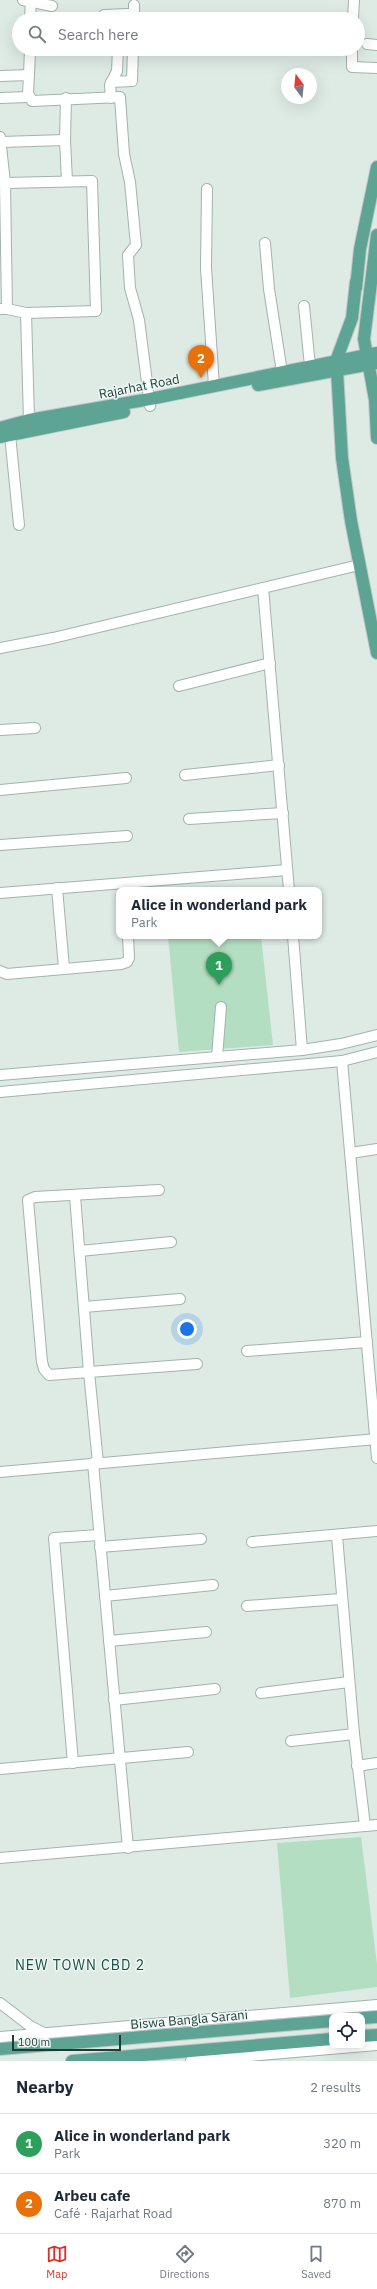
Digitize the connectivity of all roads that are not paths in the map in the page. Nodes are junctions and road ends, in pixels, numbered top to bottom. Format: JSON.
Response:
{"nodes":[{"id":1,"x":354,"y":0,"type":"edge"},
{"id":2,"x":28,"y":1,"type":"edge"},
{"id":3,"x":134,"y":5,"type":"dead end"},
{"id":4,"x":52,"y":6,"type":"dead end"},
{"id":5,"x":29,"y":12,"type":"edge"},
{"id":6,"x":128,"y":12,"type":"edge"},
{"id":7,"x":353,"y":12,"type":"edge"},
{"id":8,"x":30,"y":56,"type":"edge"},
{"id":9,"x":118,"y":56,"type":"edge"},
{"id":10,"x":133,"y":56,"type":"edge"},
{"id":11,"x":352,"y":56,"type":"edge"},
{"id":12,"x":377,"y":68,"type":"edge"},
{"id":13,"x":29,"y":75,"type":"junction"},
{"id":14,"x":0,"y":76,"type":"edge"},
{"id":15,"x":111,"y":82,"type":"junction"},
{"id":16,"x":28,"y":97,"type":"junction"},
{"id":17,"x":0,"y":98,"type":"edge"},
{"id":18,"x":66,"y":98,"type":"junction"},
{"id":19,"x":111,"y":98,"type":"junction"},
{"id":20,"x":0,"y":139,"type":"edge"},
{"id":21,"x":64,"y":140,"type":"junction"},
{"id":22,"x":377,"y":167,"type":"edge"},
{"id":23,"x":66,"y":181,"type":"junction"},
{"id":24,"x":5,"y":183,"type":"junction"},
{"id":25,"x":207,"y":189,"type":"dead end"},
{"id":26,"x":3,"y":196,"type":"edge"},
{"id":27,"x":377,"y":236,"type":"edge"},
{"id":28,"x":264,"y":243,"type":"dead end"},
{"id":29,"x":304,"y":306,"type":"dead end"},
{"id":30,"x":3,"y":309,"type":"edge"},
{"id":31,"x":26,"y":313,"type":"junction"},
{"id":32,"x":373,"y":359,"type":"edge"},
{"id":33,"x":310,"y":366,"type":"junction"},
{"id":34,"x":336,"y":366,"type":"junction"},
{"id":35,"x":282,"y":372,"type":"junction"},
{"id":36,"x":214,"y":386,"type":"junction"},
{"id":37,"x":150,"y":403,"type":"junction"},
{"id":38,"x":27,"y":426,"type":"junction"},
{"id":39,"x":3,"y":433,"type":"edge"},
{"id":40,"x":377,"y":438,"type":"edge"},
{"id":41,"x":19,"y":525,"type":"dead end"},
{"id":42,"x":359,"y":565,"type":"junction"},
{"id":43,"x":263,"y":588,"type":"junction"},
{"id":44,"x":0,"y":648,"type":"edge"},
{"id":45,"x":377,"y":653,"type":"edge"},
{"id":46,"x":270,"y":663,"type":"junction"},
{"id":47,"x":179,"y":686,"type":"dead end"},
{"id":48,"x":35,"y":728,"type":"dead end"},
{"id":49,"x":0,"y":730,"type":"edge"},
{"id":50,"x":279,"y":765,"type":"junction"},
{"id":51,"x":185,"y":775,"type":"dead end"},
{"id":52,"x":126,"y":778,"type":"dead end"},
{"id":53,"x":0,"y":790,"type":"edge"},
{"id":54,"x":283,"y":813,"type":"junction"},
{"id":55,"x":189,"y":819,"type":"dead end"},
{"id":56,"x":127,"y":836,"type":"dead end"},
{"id":57,"x":0,"y":845,"type":"edge"},
{"id":58,"x":288,"y":870,"type":"junction"},
{"id":59,"x":124,"y":886,"type":"edge"},
{"id":60,"x":289,"y":887,"type":"edge"},
{"id":61,"x":57,"y":888,"type":"junction"},
{"id":62,"x":0,"y":892,"type":"edge"},
{"id":63,"x":128,"y":939,"type":"edge"},
{"id":64,"x":293,"y":939,"type":"edge"},
{"id":65,"x":64,"y":968,"type":"junction"},
{"id":66,"x":0,"y":971,"type":"edge"},
{"id":67,"x":221,"y":1007,"type":"dead end"},
{"id":68,"x":377,"y":1035,"type":"edge"},
{"id":69,"x":302,"y":1050,"type":"junction"},
{"id":70,"x":377,"y":1052,"type":"edge"},
{"id":71,"x":217,"y":1057,"type":"junction"},
{"id":72,"x":342,"y":1062,"type":"junction"},
{"id":73,"x":0,"y":1074,"type":"edge"},
{"id":74,"x":0,"y":1092,"type":"edge"},
{"id":75,"x":377,"y":1149,"type":"edge"},
{"id":76,"x":351,"y":1153,"type":"junction"},
{"id":77,"x":159,"y":1190,"type":"dead end"},
{"id":78,"x":76,"y":1196,"type":"junction"},
{"id":79,"x":171,"y":1242,"type":"dead end"},
{"id":80,"x":80,"y":1250,"type":"junction"},
{"id":81,"x":180,"y":1299,"type":"dead end"},
{"id":82,"x":84,"y":1306,"type":"junction"},
{"id":83,"x":371,"y":1348,"type":"edge"},
{"id":84,"x":247,"y":1351,"type":"dead end"},
{"id":85,"x":197,"y":1364,"type":"dead end"},
{"id":86,"x":89,"y":1372,"type":"junction"},
{"id":87,"x":376,"y":1439,"type":"edge"},
{"id":88,"x":377,"y":1458,"type":"edge"},
{"id":89,"x":95,"y":1463,"type":"junction"},
{"id":90,"x":0,"y":1472,"type":"edge"},
{"id":91,"x":377,"y":1531,"type":"edge"},
{"id":92,"x":99,"y":1535,"type":"junction"},
{"id":93,"x":337,"y":1536,"type":"junction"},
{"id":94,"x":200,"y":1539,"type":"dead end"},
{"id":95,"x":252,"y":1542,"type":"dead end"},
{"id":96,"x":100,"y":1547,"type":"junction"},
{"id":97,"x":213,"y":1585,"type":"dead end"},
{"id":98,"x":105,"y":1596,"type":"junction"},
{"id":99,"x":341,"y":1599,"type":"junction"},
{"id":100,"x":246,"y":1606,"type":"dead end"},
{"id":101,"x":206,"y":1632,"type":"dead end"},
{"id":102,"x":109,"y":1641,"type":"junction"},
{"id":103,"x":349,"y":1682,"type":"junction"},
{"id":104,"x":215,"y":1689,"type":"dead end"},
{"id":105,"x":261,"y":1693,"type":"dead end"},
{"id":106,"x":114,"y":1700,"type":"junction"},
{"id":107,"x":354,"y":1734,"type":"junction"},
{"id":108,"x":291,"y":1741,"type":"dead end"},
{"id":109,"x":188,"y":1752,"type":"dead end"},
{"id":110,"x":120,"y":1760,"type":"junction"},
{"id":111,"x":73,"y":1763,"type":"junction"},
{"id":112,"x":377,"y":1763,"type":"edge"},
{"id":113,"x":357,"y":1766,"type":"junction"},
{"id":114,"x":0,"y":1769,"type":"edge"},
{"id":115,"x":377,"y":1825,"type":"edge"},
{"id":116,"x":365,"y":1826,"type":"junction"},
{"id":117,"x":128,"y":1848,"type":"junction"},
{"id":118,"x":0,"y":1858,"type":"edge"},
{"id":119,"x":0,"y":2003,"type":"edge"},
{"id":120,"x":377,"y":2005,"type":"edge"},
{"id":121,"x":377,"y":2017,"type":"edge"},
{"id":122,"x":365,"y":2018,"type":"edge"},
{"id":123,"x":329,"y":2021,"type":"edge"},
{"id":124,"x":47,"y":2035,"type":"junction"},
{"id":125,"x":377,"y":2035,"type":"edge"},
{"id":126,"x":365,"y":2036,"type":"edge"},
{"id":127,"x":0,"y":2038,"type":"edge"},
{"id":128,"x":329,"y":2039,"type":"edge"},
{"id":129,"x":377,"y":2045,"type":"edge"},
{"id":130,"x":0,"y":2049,"type":"edge"},
{"id":131,"x":72,"y":2061,"type":"edge"},
{"id":132,"x":191,"y":2061,"type":"edge"}],
"edges":[{"from":1,"to":7,"type":"street"},
{"from":2,"to":4,"type":"street"},
{"from":2,"to":5,"type":"street"},
{"from":3,"to":6,"type":"street"},
{"from":8,"to":13,"type":"street"},
{"from":9,"to":15,"type":"street"},
{"from":10,"to":15,"type":"street"},
{"from":11,"to":12,"type":"street"},
{"from":13,"to":14,"type":"street"},
{"from":13,"to":16,"type":"street"},
{"from":15,"to":19,"type":"street"},
{"from":16,"to":17,"type":"street"},
{"from":16,"to":18,"type":"street"},
{"from":18,"to":19,"type":"street"},
{"from":18,"to":21,"type":"street"},
{"from":19,"to":37,"type":"street"},
{"from":20,"to":21,"type":"street"},
{"from":20,"to":24,"type":"street"},
{"from":21,"to":23,"type":"street"},
{"from":22,"to":34,"type":"main road"},
{"from":23,"to":24,"type":"street"},
{"from":23,"to":31,"type":"street"},
{"from":24,"to":26,"type":"street"},
{"from":25,"to":36,"type":"street"},
{"from":26,"to":30,"type":"street"},
{"from":27,"to":32,"type":"main road"},
{"from":28,"to":35,"type":"street"},
{"from":29,"to":33,"type":"street"},
{"from":30,"to":31,"type":"street"},
{"from":31,"to":38,"type":"street"},
{"from":32,"to":34,"type":"main road","name":"Rajarhat Road"},
{"from":32,"to":40,"type":"main road"},
{"from":33,"to":34,"type":"main road","name":"Rajarhat Road"},
{"from":33,"to":35,"type":"main road","name":"Rajarhat Road"},
{"from":34,"to":37,"type":"main road","name":"Rajarhat Road"},
{"from":34,"to":42,"type":"main road"},
{"from":35,"to":36,"type":"main road","name":"Rajarhat Road"},
{"from":36,"to":37,"type":"main road","name":"Rajarhat Road"},
{"from":37,"to":38,"type":"main road","name":"Rajarhat Road"},
{"from":38,"to":39,"type":"main road","name":"Rajarhat Road"},
{"from":39,"to":41,"type":"street"},
{"from":42,"to":43,"type":"street"},
{"from":42,"to":45,"type":"main road"},
{"from":43,"to":44,"type":"street"},
{"from":43,"to":46,"type":"street"},
{"from":46,"to":47,"type":"street"},
{"from":46,"to":50,"type":"street"},
{"from":48,"to":49,"type":"street"},
{"from":50,"to":51,"type":"street"},
{"from":50,"to":54,"type":"street"},
{"from":52,"to":53,"type":"street"},
{"from":54,"to":55,"type":"street"},
{"from":54,"to":58,"type":"street"},
{"from":56,"to":57,"type":"street"},
{"from":58,"to":59,"type":"street"},
{"from":58,"to":60,"type":"street"},
{"from":59,"to":61,"type":"street"},
{"from":61,"to":62,"type":"street"},
{"from":61,"to":65,"type":"street"},
{"from":63,"to":65,"type":"street"},
{"from":64,"to":69,"type":"street"},
{"from":65,"to":66,"type":"street"},
{"from":67,"to":71,"type":"street"},
{"from":68,"to":69,"type":"street"},
{"from":69,"to":71,"type":"street"},
{"from":70,"to":72,"type":"street"},
{"from":71,"to":73,"type":"street"},
{"from":72,"to":74,"type":"street"},
{"from":72,"to":76,"type":"street"},
{"from":75,"to":76,"type":"street"},
{"from":76,"to":83,"type":"street"},
{"from":77,"to":78,"type":"street"},
{"from":78,"to":80,"type":"street"},
{"from":78,"to":86,"type":"street"},
{"from":79,"to":80,"type":"street"},
{"from":80,"to":82,"type":"street"},
{"from":81,"to":82,"type":"street"},
{"from":82,"to":86,"type":"street"},
{"from":83,"to":84,"type":"street"},
{"from":83,"to":87,"type":"street"},
{"from":85,"to":86,"type":"street"},
{"from":86,"to":89,"type":"street"},
{"from":87,"to":88,"type":"street"},
{"from":87,"to":89,"type":"street"},
{"from":89,"to":90,"type":"street"},
{"from":89,"to":92,"type":"street"},
{"from":91,"to":93,"type":"street"},
{"from":92,"to":96,"type":"street"},
{"from":92,"to":111,"type":"street"},
{"from":93,"to":95,"type":"street"},
{"from":93,"to":99,"type":"street"},
{"from":94,"to":96,"type":"street"},
{"from":96,"to":98,"type":"street"},
{"from":97,"to":98,"type":"street"},
{"from":98,"to":102,"type":"street"},
{"from":99,"to":100,"type":"street"},
{"from":99,"to":103,"type":"street"},
{"from":101,"to":102,"type":"street"},
{"from":102,"to":106,"type":"street"},
{"from":103,"to":105,"type":"street"},
{"from":103,"to":107,"type":"street"},
{"from":104,"to":106,"type":"street"},
{"from":106,"to":110,"type":"street"},
{"from":107,"to":108,"type":"street"},
{"from":107,"to":113,"type":"street"},
{"from":109,"to":110,"type":"street"},
{"from":110,"to":111,"type":"street"},
{"from":110,"to":117,"type":"street"},
{"from":111,"to":114,"type":"street"},
{"from":112,"to":113,"type":"street"},
{"from":113,"to":116,"type":"street"},
{"from":115,"to":116,"type":"street"},
{"from":116,"to":117,"type":"street"},
{"from":117,"to":118,"type":"street"},
{"from":119,"to":124,"type":"street"},
{"from":120,"to":124,"type":"street"},
{"from":121,"to":122,"type":"main road"},
{"from":123,"to":130,"type":"main road","name":"Biswa Bangla Sarani"},
{"from":124,"to":127,"type":"street"},
{"from":125,"to":126,"type":"main road"},
{"from":128,"to":131,"type":"main road"},
{"from":129,"to":132,"type":"street"}]}
